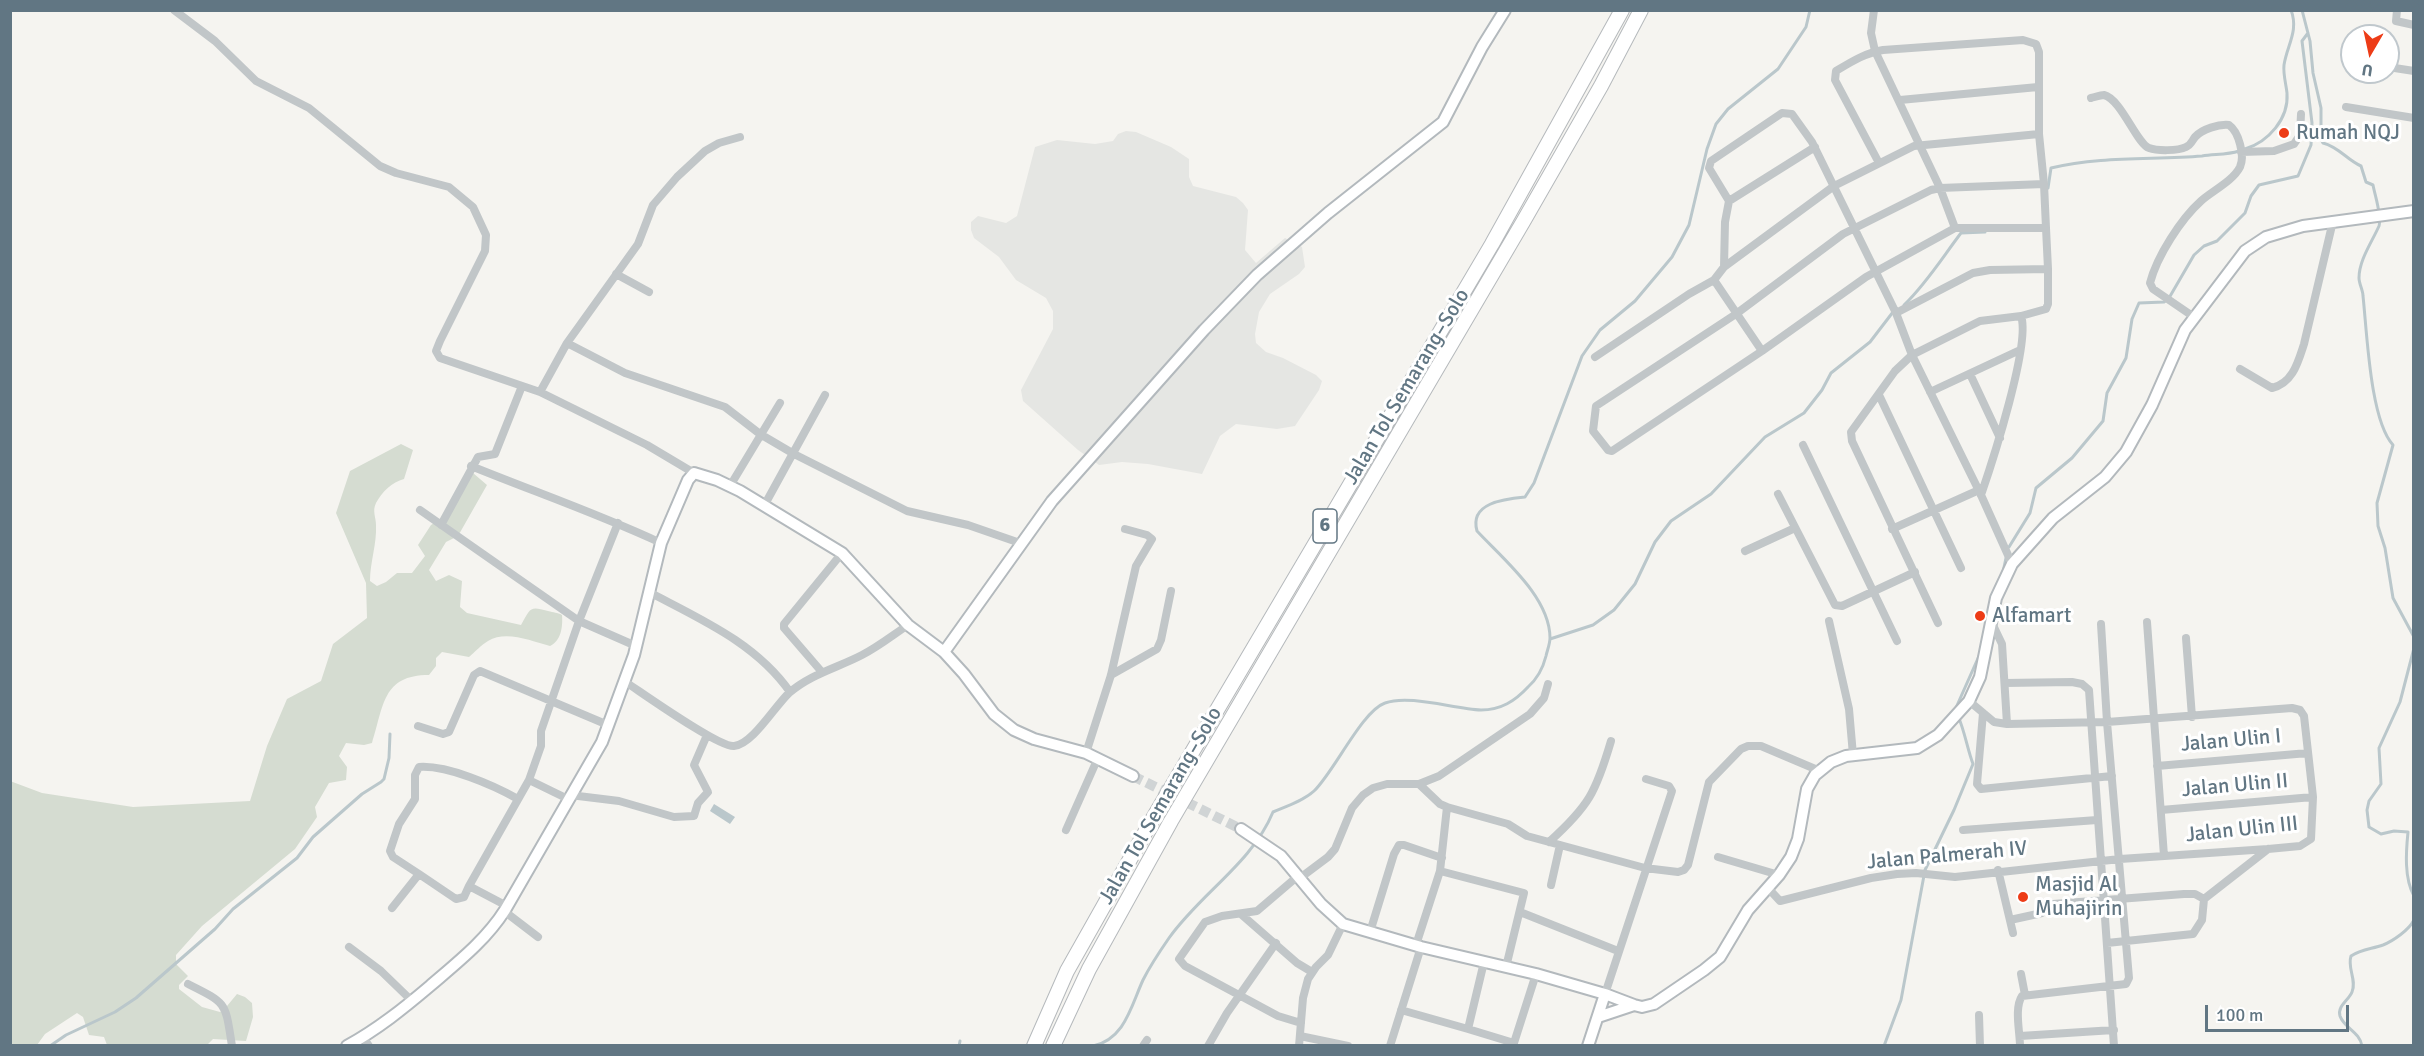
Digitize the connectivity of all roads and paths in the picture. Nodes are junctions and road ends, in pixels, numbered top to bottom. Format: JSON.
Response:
{"nodes":[{"id":1,"x":174,"y":10,"type":"edge"},
{"id":2,"x":1505,"y":10,"type":"edge"},
{"id":3,"x":1622,"y":10,"type":"edge"},
{"id":4,"x":1641,"y":10,"type":"edge"},
{"id":5,"x":1874,"y":10,"type":"edge"},
{"id":6,"x":2397,"y":10,"type":"edge"},
{"id":7,"x":2414,"y":25,"type":"edge"},
{"id":8,"x":1875,"y":51,"type":"junction"},
{"id":9,"x":2038,"y":87,"type":"junction"},
{"id":10,"x":2091,"y":98,"type":"dead end"},
{"id":11,"x":1900,"y":100,"type":"junction"},
{"id":12,"x":2346,"y":107,"type":"dead end"},
{"id":13,"x":2301,"y":114,"type":"dead end"},
{"id":14,"x":2414,"y":118,"type":"edge"},
{"id":15,"x":2039,"y":134,"type":"junction"},
{"id":16,"x":740,"y":137,"type":"dead end"},
{"id":17,"x":1918,"y":144,"type":"junction"},
{"id":18,"x":1815,"y":147,"type":"junction"},
{"id":19,"x":2241,"y":150,"type":"junction"},
{"id":20,"x":1879,"y":163,"type":"junction"},
{"id":21,"x":2044,"y":184,"type":"junction"},
{"id":22,"x":1834,"y":186,"type":"junction"},
{"id":23,"x":1940,"y":188,"type":"junction"},
{"id":24,"x":1729,"y":201,"type":"junction"},
{"id":25,"x":2414,"y":211,"type":"edge"},
{"id":26,"x":2333,"y":221,"type":"junction"},
{"id":27,"x":1853,"y":228,"type":"junction"},
{"id":28,"x":1955,"y":228,"type":"junction"},
{"id":29,"x":2046,"y":228,"type":"junction"},
{"id":30,"x":1724,"y":267,"type":"junction"},
{"id":31,"x":2048,"y":270,"type":"junction"},
{"id":32,"x":1875,"y":272,"type":"junction"},
{"id":33,"x":616,"y":274,"type":"junction"},
{"id":34,"x":1714,"y":280,"type":"junction"},
{"id":35,"x":649,"y":292,"type":"dead end"},
{"id":36,"x":1896,"y":313,"type":"junction"},
{"id":37,"x":1736,"y":314,"type":"junction"},
{"id":38,"x":2021,"y":316,"type":"junction"},
{"id":39,"x":2194,"y":317,"type":"junction"},
{"id":40,"x":567,"y":343,"type":"junction"},
{"id":41,"x":2020,"y":350,"type":"junction"},
{"id":42,"x":1762,"y":351,"type":"junction"},
{"id":43,"x":1912,"y":354,"type":"junction"},
{"id":44,"x":1595,"y":357,"type":"dead end"},
{"id":45,"x":2240,"y":369,"type":"dead end"},
{"id":46,"x":1970,"y":374,"type":"junction"},
{"id":47,"x":522,"y":386,"type":"junction"},
{"id":48,"x":540,"y":392,"type":"junction"},
{"id":49,"x":1930,"y":392,"type":"junction"},
{"id":50,"x":825,"y":394,"type":"dead end"},
{"id":51,"x":1879,"y":395,"type":"junction"},
{"id":52,"x":780,"y":403,"type":"dead end"},
{"id":53,"x":760,"y":434,"type":"junction"},
{"id":54,"x":2000,"y":438,"type":"junction"},
{"id":55,"x":1803,"y":445,"type":"dead end"},
{"id":56,"x":794,"y":454,"type":"junction"},
{"id":57,"x":471,"y":466,"type":"junction"},
{"id":58,"x":694,"y":473,"type":"junction"},
{"id":59,"x":730,"y":486,"type":"junction"},
{"id":60,"x":1980,"y":493,"type":"junction"},
{"id":61,"x":1778,"y":494,"type":"dead end"},
{"id":62,"x":764,"y":506,"type":"junction"},
{"id":63,"x":1935,"y":509,"type":"junction"},
{"id":64,"x":420,"y":510,"type":"dead end"},
{"id":65,"x":618,"y":523,"type":"junction"},
{"id":66,"x":441,"y":525,"type":"junction"},
{"id":67,"x":1795,"y":528,"type":"junction"},
{"id":68,"x":1125,"y":529,"type":"dead end"},
{"id":69,"x":1892,"y":529,"type":"junction"},
{"id":70,"x":661,"y":543,"type":"junction"},
{"id":71,"x":1020,"y":543,"type":"junction"},
{"id":72,"x":1745,"y":551,"type":"dead end"},
{"id":73,"x":842,"y":553,"type":"junction"},
{"id":74,"x":2012,"y":564,"type":"junction"},
{"id":75,"x":1961,"y":568,"type":"dead end"},
{"id":76,"x":1915,"y":572,"type":"junction"},
{"id":77,"x":1171,"y":591,"type":"dead end"},
{"id":78,"x":1875,"y":591,"type":"junction"},
{"id":79,"x":649,"y":592,"type":"junction"},
{"id":80,"x":579,"y":621,"type":"junction"},
{"id":81,"x":1829,"y":621,"type":"dead end"},
{"id":82,"x":1991,"y":621,"type":"junction"},
{"id":83,"x":2147,"y":622,"type":"dead end"},
{"id":84,"x":1938,"y":623,"type":"dead end"},
{"id":85,"x":2101,"y":624,"type":"dead end"},
{"id":86,"x":908,"y":625,"type":"junction"},
{"id":87,"x":2186,"y":638,"type":"dead end"},
{"id":88,"x":1897,"y":641,"type":"dead end"},
{"id":89,"x":636,"y":646,"type":"junction"},
{"id":90,"x":944,"y":652,"type":"junction"},
{"id":91,"x":821,"y":671,"type":"junction"},
{"id":92,"x":1111,"y":675,"type":"junction"},
{"id":93,"x":624,"y":681,"type":"junction"},
{"id":94,"x":2005,"y":683,"type":"junction"},
{"id":95,"x":1548,"y":684,"type":"dead end"},
{"id":96,"x":790,"y":692,"type":"junction"},
{"id":97,"x":551,"y":701,"type":"junction"},
{"id":98,"x":1969,"y":701,"type":"junction"},
{"id":99,"x":1983,"y":713,"type":"junction"},
{"id":100,"x":2192,"y":717,"type":"junction"},
{"id":101,"x":2153,"y":718,"type":"junction"},
{"id":102,"x":2091,"y":722,"type":"junction"},
{"id":103,"x":2107,"y":722,"type":"junction"},
{"id":104,"x":2007,"y":724,"type":"junction"},
{"id":105,"x":608,"y":725,"type":"junction"},
{"id":106,"x":418,"y":726,"type":"dead end"},
{"id":107,"x":707,"y":735,"type":"junction"},
{"id":108,"x":1611,"y":741,"type":"dead end"},
{"id":109,"x":1086,"y":753,"type":"junction"},
{"id":110,"x":2308,"y":753,"type":"junction"},
{"id":111,"x":1854,"y":755,"type":"junction"},
{"id":112,"x":1097,"y":760,"type":"junction"},
{"id":113,"x":2157,"y":765,"type":"junction"},
{"id":114,"x":1820,"y":771,"type":"junction"},
{"id":115,"x":1133,"y":776,"type":"tunnel mouth"},
{"id":116,"x":2112,"y":776,"type":"junction"},
{"id":117,"x":2095,"y":777,"type":"junction"},
{"id":118,"x":1646,"y":779,"type":"dead end"},
{"id":119,"x":529,"y":780,"type":"junction"},
{"id":120,"x":1419,"y":784,"type":"junction"},
{"id":121,"x":569,"y":797,"type":"junction"},
{"id":122,"x":2313,"y":797,"type":"junction"},
{"id":123,"x":518,"y":799,"type":"junction"},
{"id":124,"x":1447,"y":807,"type":"junction"},
{"id":125,"x":2161,"y":810,"type":"junction"},
{"id":126,"x":2097,"y":820,"type":"junction"},
{"id":127,"x":1241,"y":829,"type":"tunnel mouth"},
{"id":128,"x":1066,"y":830,"type":"dead end"},
{"id":129,"x":1963,"y":830,"type":"dead end"},
{"id":130,"x":1549,"y":842,"type":"junction"},
{"id":131,"x":1560,"y":845,"type":"junction"},
{"id":132,"x":2268,"y":849,"type":"junction"},
{"id":133,"x":2164,"y":856,"type":"junction"},
{"id":134,"x":1718,"y":857,"type":"dead end"},
{"id":135,"x":1442,"y":858,"type":"junction"},
{"id":136,"x":2120,"y":859,"type":"junction"},
{"id":137,"x":2101,"y":861,"type":"junction"},
{"id":138,"x":1645,"y":868,"type":"junction"},
{"id":139,"x":1998,"y":870,"type":"junction"},
{"id":140,"x":1440,"y":871,"type":"junction"},
{"id":141,"x":419,"y":874,"type":"junction"},
{"id":142,"x":1779,"y":875,"type":"junction"},
{"id":143,"x":1299,"y":877,"type":"junction"},
{"id":144,"x":1551,"y":885,"type":"dead end"},
{"id":145,"x":469,"y":886,"type":"junction"},
{"id":146,"x":1768,"y":888,"type":"junction"},
{"id":147,"x":2123,"y":899,"type":"junction"},
{"id":148,"x":2204,"y":899,"type":"junction"},
{"id":149,"x":2104,"y":900,"type":"junction"},
{"id":150,"x":392,"y":908,"type":"dead end"},
{"id":151,"x":506,"y":908,"type":"junction"},
{"id":152,"x":1520,"y":912,"type":"junction"},
{"id":153,"x":1242,"y":915,"type":"junction"},
{"id":154,"x":2010,"y":920,"type":"junction"},
{"id":155,"x":1343,"y":924,"type":"junction"},
{"id":156,"x":1370,"y":932,"type":"junction"},
{"id":157,"x":2013,"y":933,"type":"dead end"},
{"id":158,"x":538,"y":937,"type":"dead end"},
{"id":159,"x":2127,"y":941,"type":"junction"},
{"id":160,"x":1276,"y":943,"type":"junction"},
{"id":161,"x":2108,"y":943,"type":"junction"},
{"id":162,"x":1419,"y":946,"type":"junction"},
{"id":163,"x":350,"y":947,"type":"dead end"},
{"id":164,"x":1618,"y":951,"type":"junction"},
{"id":165,"x":1484,"y":962,"type":"junction"},
{"id":166,"x":1506,"y":967,"type":"junction"},
{"id":167,"x":1312,"y":972,"type":"junction"},
{"id":168,"x":1536,"y":974,"type":"junction"},
{"id":169,"x":2021,"y":974,"type":"dead end"},
{"id":170,"x":188,"y":984,"type":"dead end"},
{"id":171,"x":2112,"y":986,"type":"junction"},
{"id":172,"x":1239,"y":994,"type":"junction"},
{"id":173,"x":1605,"y":994,"type":"junction"},
{"id":174,"x":2025,"y":995,"type":"junction"},
{"id":175,"x":412,"y":1001,"type":"junction"},
{"id":176,"x":1634,"y":1005,"type":"junction"},
{"id":177,"x":1401,"y":1010,"type":"junction"},
{"id":178,"x":1979,"y":1015,"type":"dead end"},
{"id":179,"x":1598,"y":1017,"type":"junction"},
{"id":180,"x":1301,"y":1023,"type":"junction"},
{"id":181,"x":1468,"y":1029,"type":"junction"},
{"id":182,"x":2114,"y":1030,"type":"junction"},
{"id":183,"x":1300,"y":1036,"type":"junction"},
{"id":184,"x":2020,"y":1036,"type":"junction"},
{"id":185,"x":366,"y":1041,"type":"edge"},
{"id":186,"x":229,"y":1044,"type":"edge"},
{"id":187,"x":1514,"y":1044,"type":"edge"},
{"id":188,"x":347,"y":1046,"type":"edge"},
{"id":189,"x":1034,"y":1046,"type":"edge"},
{"id":190,"x":1053,"y":1046,"type":"edge"},
{"id":191,"x":1208,"y":1046,"type":"edge"},
{"id":192,"x":1299,"y":1046,"type":"edge"},
{"id":193,"x":1348,"y":1046,"type":"edge"},
{"id":194,"x":1390,"y":1046,"type":"edge"},
{"id":195,"x":1588,"y":1046,"type":"edge"},
{"id":196,"x":1980,"y":1046,"type":"edge"},
{"id":197,"x":2020,"y":1046,"type":"edge"},
{"id":198,"x":2114,"y":1046,"type":"edge"}],
"edges":[{"from":1,"to":47,"type":"street"},
{"from":2,"to":71,"type":"street"},
{"from":3,"to":189,"type":"highway","name":"Jalan Tol Semarang–Solo","number":"6"},
{"from":4,"to":190,"type":"highway","name":"Jalan Tol Semarang–Solo","number":"6"},
{"from":5,"to":8,"type":"street"},
{"from":6,"to":7,"type":"street"},
{"from":8,"to":9,"type":"street"},
{"from":8,"to":11,"type":"street"},
{"from":8,"to":20,"type":"street"},
{"from":9,"to":11,"type":"street"},
{"from":9,"to":15,"type":"street"},
{"from":10,"to":19,"type":"street"},
{"from":11,"to":17,"type":"street"},
{"from":12,"to":14,"type":"street"},
{"from":13,"to":19,"type":"street"},
{"from":15,"to":17,"type":"street"},
{"from":15,"to":21,"type":"street"},
{"from":16,"to":33,"type":"street"},
{"from":17,"to":20,"type":"street"},
{"from":17,"to":23,"type":"street"},
{"from":18,"to":22,"type":"street"},
{"from":18,"to":24,"type":"street"},
{"from":18,"to":24,"type":"street"},
{"from":19,"to":39,"type":"street"},
{"from":20,"to":22,"type":"street"},
{"from":21,"to":23,"type":"street"},
{"from":21,"to":29,"type":"street"},
{"from":22,"to":27,"type":"street"},
{"from":22,"to":30,"type":"street"},
{"from":23,"to":27,"type":"street"},
{"from":23,"to":28,"type":"street"},
{"from":24,"to":30,"type":"street"},
{"from":25,"to":26,"type":"street"},
{"from":26,"to":39,"type":"street"},
{"from":26,"to":45,"type":"street"},
{"from":27,"to":32,"type":"street"},
{"from":27,"to":37,"type":"street"},
{"from":28,"to":29,"type":"street"},
{"from":28,"to":32,"type":"street"},
{"from":29,"to":31,"type":"street"},
{"from":30,"to":34,"type":"street"},
{"from":31,"to":36,"type":"street"},
{"from":31,"to":38,"type":"street"},
{"from":32,"to":36,"type":"street"},
{"from":32,"to":42,"type":"street"},
{"from":33,"to":35,"type":"street"},
{"from":33,"to":40,"type":"street"},
{"from":34,"to":37,"type":"street"},
{"from":34,"to":44,"type":"street"},
{"from":36,"to":43,"type":"street"},
{"from":37,"to":42,"type":"street"},
{"from":37,"to":42,"type":"street"},
{"from":38,"to":41,"type":"street"},
{"from":38,"to":43,"type":"street"},
{"from":39,"to":74,"type":"street"},
{"from":40,"to":48,"type":"street"},
{"from":40,"to":53,"type":"street"},
{"from":41,"to":46,"type":"street"},
{"from":41,"to":54,"type":"street"},
{"from":43,"to":49,"type":"street"},
{"from":43,"to":51,"type":"street"},
{"from":46,"to":49,"type":"street"},
{"from":46,"to":54,"type":"street"},
{"from":47,"to":48,"type":"street"},
{"from":47,"to":57,"type":"street"},
{"from":48,"to":58,"type":"street"},
{"from":49,"to":60,"type":"street"},
{"from":50,"to":56,"type":"street"},
{"from":51,"to":63,"type":"street"},
{"from":51,"to":69,"type":"street"},
{"from":52,"to":53,"type":"street"},
{"from":53,"to":56,"type":"street"},
{"from":53,"to":59,"type":"street"},
{"from":54,"to":60,"type":"street"},
{"from":55,"to":78,"type":"street"},
{"from":56,"to":62,"type":"street"},
{"from":56,"to":71,"type":"street"},
{"from":57,"to":65,"type":"street"},
{"from":57,"to":66,"type":"street"},
{"from":58,"to":59,"type":"street"},
{"from":58,"to":70,"type":"street"},
{"from":59,"to":62,"type":"street"},
{"from":60,"to":63,"type":"street"},
{"from":60,"to":74,"type":"street"},
{"from":61,"to":67,"type":"street"},
{"from":62,"to":73,"type":"street"},
{"from":63,"to":69,"type":"street"},
{"from":63,"to":75,"type":"street"},
{"from":64,"to":66,"type":"street"},
{"from":65,"to":70,"type":"street"},
{"from":65,"to":80,"type":"street"},
{"from":66,"to":80,"type":"street"},
{"from":67,"to":72,"type":"street"},
{"from":67,"to":78,"type":"street"},
{"from":68,"to":92,"type":"street"},
{"from":69,"to":76,"type":"street"},
{"from":70,"to":79,"type":"street"},
{"from":71,"to":90,"type":"street"},
{"from":73,"to":86,"type":"street"},
{"from":73,"to":91,"type":"street"},
{"from":74,"to":82,"type":"street"},
{"from":76,"to":78,"type":"street"},
{"from":76,"to":84,"type":"street"},
{"from":77,"to":92,"type":"street"},
{"from":78,"to":88,"type":"street"},
{"from":79,"to":89,"type":"street"},
{"from":79,"to":96,"type":"street"},
{"from":80,"to":89,"type":"street"},
{"from":80,"to":97,"type":"street"},
{"from":81,"to":111,"type":"street"},
{"from":82,"to":94,"type":"street"},
{"from":82,"to":98,"type":"street"},
{"from":83,"to":101,"type":"street"},
{"from":85,"to":103,"type":"street"},
{"from":86,"to":90,"type":"street"},
{"from":86,"to":91,"type":"street"},
{"from":87,"to":100,"type":"street"},
{"from":89,"to":93,"type":"street"},
{"from":90,"to":109,"type":"street"},
{"from":91,"to":96,"type":"street"},
{"from":92,"to":109,"type":"street"},
{"from":93,"to":105,"type":"street"},
{"from":93,"to":107,"type":"street"},
{"from":94,"to":102,"type":"street"},
{"from":94,"to":104,"type":"street"},
{"from":95,"to":120,"type":"street"},
{"from":96,"to":107,"type":"street"},
{"from":97,"to":105,"type":"street"},
{"from":97,"to":106,"type":"street"},
{"from":97,"to":119,"type":"street"},
{"from":98,"to":99,"type":"street"},
{"from":98,"to":111,"type":"street"},
{"from":99,"to":104,"type":"street"},
{"from":99,"to":117,"type":"street"},
{"from":100,"to":101,"type":"street"},
{"from":100,"to":110,"type":"street"},
{"from":101,"to":103,"type":"street"},
{"from":101,"to":113,"type":"street"},
{"from":102,"to":103,"type":"street"},
{"from":102,"to":104,"type":"street"},
{"from":102,"to":117,"type":"street"},
{"from":103,"to":116,"type":"street"},
{"from":105,"to":121,"type":"street"},
{"from":107,"to":121,"type":"street"},
{"from":108,"to":130,"type":"street"},
{"from":109,"to":112,"type":"street"},
{"from":110,"to":113,"type":"street","name":"Jalan Ulin I"},
{"from":110,"to":122,"type":"street"},
{"from":111,"to":114,"type":"street"},
{"from":112,"to":115,"type":"street"},
{"from":112,"to":128,"type":"street"},
{"from":113,"to":125,"type":"street"},
{"from":114,"to":138,"type":"street"},
{"from":114,"to":142,"type":"street"},
{"from":116,"to":117,"type":"street"},
{"from":116,"to":136,"type":"street"},
{"from":117,"to":126,"type":"street"},
{"from":118,"to":138,"type":"street"},
{"from":119,"to":121,"type":"street"},
{"from":119,"to":123,"type":"street"},
{"from":120,"to":124,"type":"street"},
{"from":120,"to":143,"type":"street"},
{"from":121,"to":151,"type":"street"},
{"from":122,"to":125,"type":"street","name":"Jalan Ulin II"},
{"from":122,"to":132,"type":"street","name":"Jalan Ulin III"},
{"from":123,"to":141,"type":"street"},
{"from":123,"to":145,"type":"street"},
{"from":124,"to":130,"type":"street"},
{"from":124,"to":135,"type":"street"},
{"from":125,"to":133,"type":"street"},
{"from":126,"to":129,"type":"street"},
{"from":126,"to":137,"type":"street"},
{"from":127,"to":143,"type":"street"},
{"from":130,"to":131,"type":"street"},
{"from":131,"to":138,"type":"street"},
{"from":131,"to":144,"type":"street"},
{"from":132,"to":133,"type":"street","name":"Jalan Ulin III"},
{"from":132,"to":148,"type":"street"},
{"from":133,"to":136,"type":"street","name":"Jalan Ulin III"},
{"from":134,"to":142,"type":"street"},
{"from":135,"to":140,"type":"street"},
{"from":135,"to":156,"type":"street"},
{"from":136,"to":137,"type":"street","name":"Jalan Palmerah IV"},
{"from":136,"to":147,"type":"street"},
{"from":137,"to":139,"type":"street","name":"Jalan Palmerah IV"},
{"from":137,"to":149,"type":"street"},
{"from":138,"to":164,"type":"street"},
{"from":139,"to":146,"type":"street","name":"Jalan Palmerah IV"},
{"from":139,"to":154,"type":"street"},
{"from":140,"to":152,"type":"street"},
{"from":140,"to":162,"type":"street"},
{"from":141,"to":145,"type":"street"},
{"from":141,"to":150,"type":"street"},
{"from":142,"to":146,"type":"street"},
{"from":143,"to":153,"type":"street"},
{"from":143,"to":155,"type":"street"},
{"from":145,"to":151,"type":"street"},
{"from":146,"to":176,"type":"street"},
{"from":147,"to":148,"type":"street"},
{"from":147,"to":149,"type":"street"},
{"from":147,"to":159,"type":"street"},
{"from":148,"to":159,"type":"street"},
{"from":149,"to":154,"type":"street"},
{"from":149,"to":161,"type":"street"},
{"from":151,"to":158,"type":"street"},
{"from":151,"to":175,"type":"street"},
{"from":152,"to":164,"type":"street"},
{"from":152,"to":166,"type":"street"},
{"from":153,"to":160,"type":"street"},
{"from":153,"to":172,"type":"street"},
{"from":154,"to":157,"type":"street"},
{"from":155,"to":156,"type":"street"},
{"from":155,"to":167,"type":"street"},
{"from":156,"to":162,"type":"street"},
{"from":159,"to":161,"type":"street"},
{"from":159,"to":171,"type":"street"},
{"from":160,"to":167,"type":"street"},
{"from":160,"to":172,"type":"street"},
{"from":161,"to":171,"type":"street"},
{"from":162,"to":165,"type":"street"},
{"from":162,"to":177,"type":"street"},
{"from":163,"to":175,"type":"street"},
{"from":164,"to":173,"type":"street"},
{"from":165,"to":166,"type":"street"},
{"from":165,"to":181,"type":"street"},
{"from":166,"to":168,"type":"street"},
{"from":167,"to":180,"type":"street"},
{"from":168,"to":173,"type":"street"},
{"from":168,"to":187,"type":"street"},
{"from":169,"to":174,"type":"street"},
{"from":170,"to":186,"type":"street"},
{"from":171,"to":174,"type":"street"},
{"from":171,"to":182,"type":"street"},
{"from":172,"to":180,"type":"street"},
{"from":172,"to":191,"type":"street"},
{"from":173,"to":176,"type":"street"},
{"from":173,"to":179,"type":"street"},
{"from":174,"to":184,"type":"street"},
{"from":175,"to":185,"type":"street"},
{"from":176,"to":179,"type":"street"},
{"from":177,"to":181,"type":"street"},
{"from":177,"to":194,"type":"street"},
{"from":178,"to":196,"type":"street"},
{"from":179,"to":195,"type":"street"},
{"from":180,"to":183,"type":"street"},
{"from":181,"to":187,"type":"street"},
{"from":182,"to":184,"type":"street"},
{"from":182,"to":198,"type":"street"},
{"from":183,"to":192,"type":"street"},
{"from":183,"to":193,"type":"street"},
{"from":184,"to":197,"type":"street"},
{"from":185,"to":188,"type":"street"}]}
